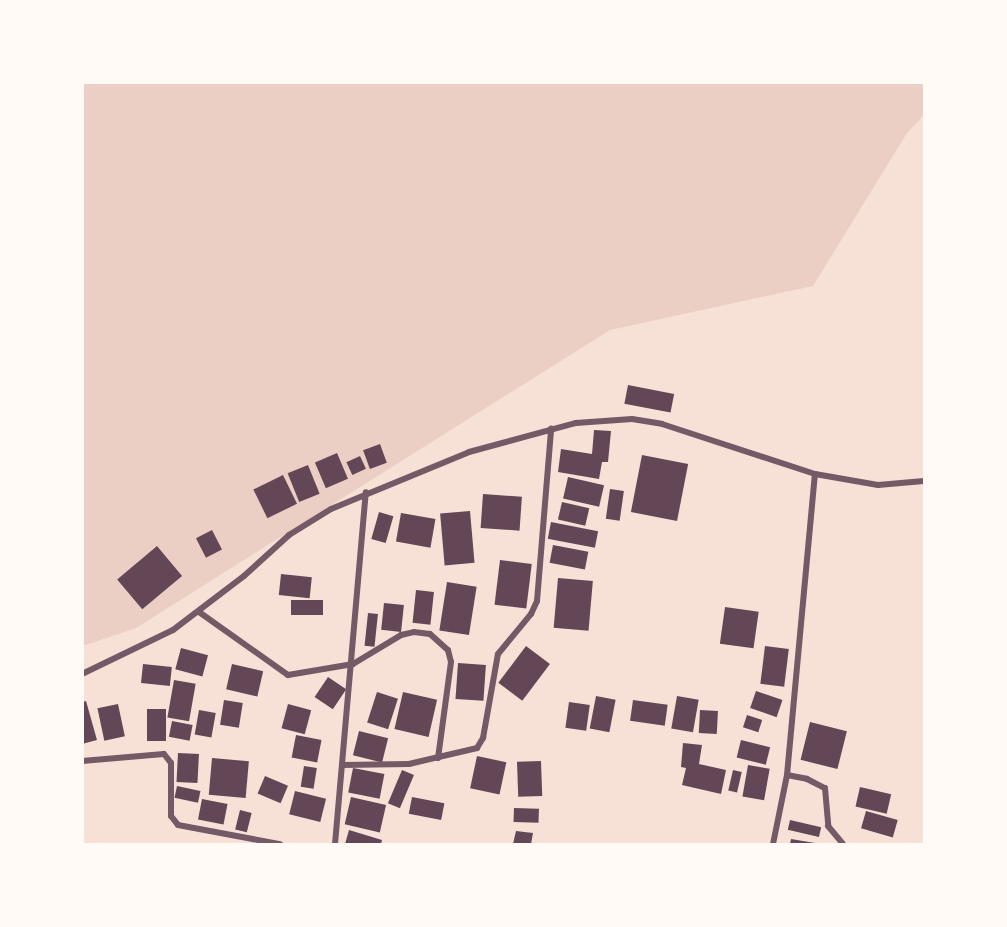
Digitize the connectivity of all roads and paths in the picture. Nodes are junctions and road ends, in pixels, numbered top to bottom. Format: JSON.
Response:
{"nodes":[{"id":1,"x":551,"y":429,"type":"junction"},
{"id":2,"x":814,"y":474,"type":"junction"},
{"id":3,"x":924,"y":481,"type":"edge"},
{"id":4,"x":366,"y":492,"type":"junction"},
{"id":5,"x":199,"y":612,"type":"junction"},
{"id":6,"x":353,"y":664,"type":"junction"},
{"id":7,"x":82,"y":674,"type":"edge"},
{"id":8,"x":438,"y":758,"type":"junction"},
{"id":9,"x":82,"y":760,"type":"edge"},
{"id":10,"x":342,"y":765,"type":"junction"},
{"id":11,"x":787,"y":775,"type":"junction"},
{"id":12,"x":280,"y":844,"type":"edge"},
{"id":13,"x":335,"y":844,"type":"edge"},
{"id":14,"x":773,"y":844,"type":"edge"},
{"id":15,"x":843,"y":844,"type":"edge"}],
"edges":[{"from":1,"to":2,"type":"street"},
{"from":1,"to":4,"type":"street"},
{"from":1,"to":8,"type":"street"},
{"from":2,"to":3,"type":"street"},
{"from":2,"to":11,"type":"street"},
{"from":4,"to":5,"type":"street"},
{"from":4,"to":6,"type":"street"},
{"from":5,"to":6,"type":"street"},
{"from":5,"to":7,"type":"street"},
{"from":6,"to":8,"type":"street"},
{"from":6,"to":10,"type":"street"},
{"from":8,"to":10,"type":"street"},
{"from":9,"to":12,"type":"street"},
{"from":10,"to":13,"type":"street"},
{"from":11,"to":14,"type":"street"},
{"from":11,"to":15,"type":"street"}]}
